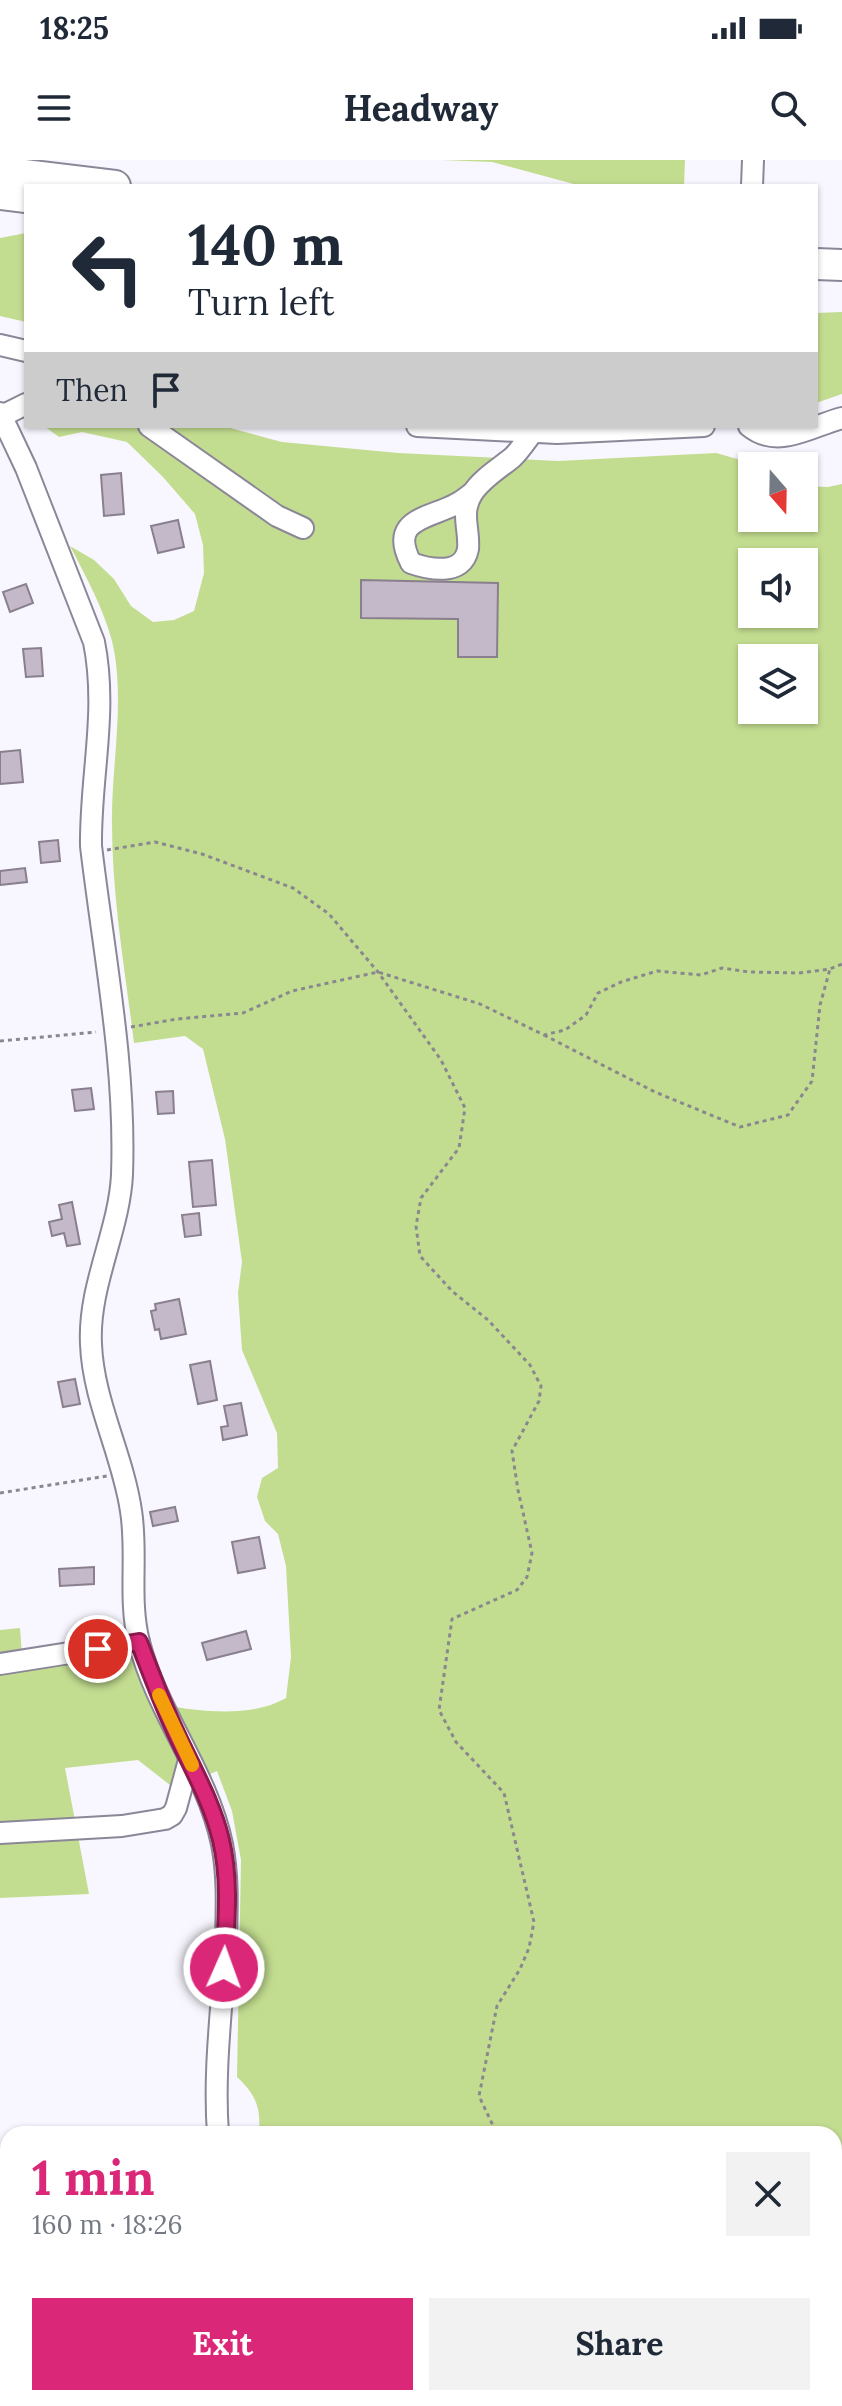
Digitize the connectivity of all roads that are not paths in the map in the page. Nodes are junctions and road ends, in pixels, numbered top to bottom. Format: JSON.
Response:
{"nodes":[{"id":1,"x":753,"y":160,"type":"edge"},
{"id":2,"x":0,"y":172,"type":"edge"},
{"id":3,"x":99,"y":184,"type":"edge"},
{"id":4,"x":752,"y":184,"type":"edge"},
{"id":5,"x":0,"y":194,"type":"edge"},
{"id":6,"x":24,"y":197,"type":"edge"},
{"id":7,"x":818,"y":264,"type":"edge"},
{"id":8,"x":842,"y":265,"type":"edge"},
{"id":9,"x":818,"y":277,"type":"edge"},
{"id":10,"x":842,"y":277,"type":"edge"},
{"id":11,"x":0,"y":345,"type":"edge"},
{"id":12,"x":24,"y":351,"type":"edge"},
{"id":13,"x":24,"y":405,"type":"edge"},
{"id":14,"x":1,"y":414,"type":"edge"},
{"id":15,"x":842,"y":418,"type":"edge"},
{"id":16,"x":818,"y":426,"type":"edge"},
{"id":17,"x":152,"y":428,"type":"edge"},
{"id":18,"x":450,"y":428,"type":"edge"},
{"id":19,"x":678,"y":428,"type":"edge"},
{"id":20,"x":752,"y":428,"type":"edge"},
{"id":21,"x":813,"y":428,"type":"edge"},
{"id":22,"x":532,"y":433,"type":"junction"},
{"id":23,"x":472,"y":493,"type":"dead end"},
{"id":24,"x":303,"y":528,"type":"dead end"},
{"id":25,"x":139,"y":1642,"type":"junction"},
{"id":26,"x":0,"y":1664,"type":"edge"},
{"id":27,"x":189,"y":1760,"type":"junction"},
{"id":28,"x":0,"y":1833,"type":"edge"},
{"id":29,"x":218,"y":2126,"type":"edge"}],
"edges":[{"from":1,"to":4,"type":"street"},
{"from":2,"to":3,"type":"highway"},
{"from":5,"to":6,"type":"highway"},
{"from":7,"to":8,"type":"highway"},
{"from":9,"to":10,"type":"highway"},
{"from":11,"to":12,"type":"street"},
{"from":13,"to":14,"type":"street"},
{"from":14,"to":25,"type":"street"},
{"from":15,"to":16,"type":"street"},
{"from":17,"to":24,"type":"street"},
{"from":18,"to":22,"type":"street"},
{"from":19,"to":22,"type":"street"},
{"from":20,"to":21,"type":"street"},
{"from":22,"to":23,"type":"street"},
{"from":25,"to":26,"type":"street"},
{"from":25,"to":27,"type":"street"},
{"from":27,"to":28,"type":"street"},
{"from":27,"to":29,"type":"street"}]}
